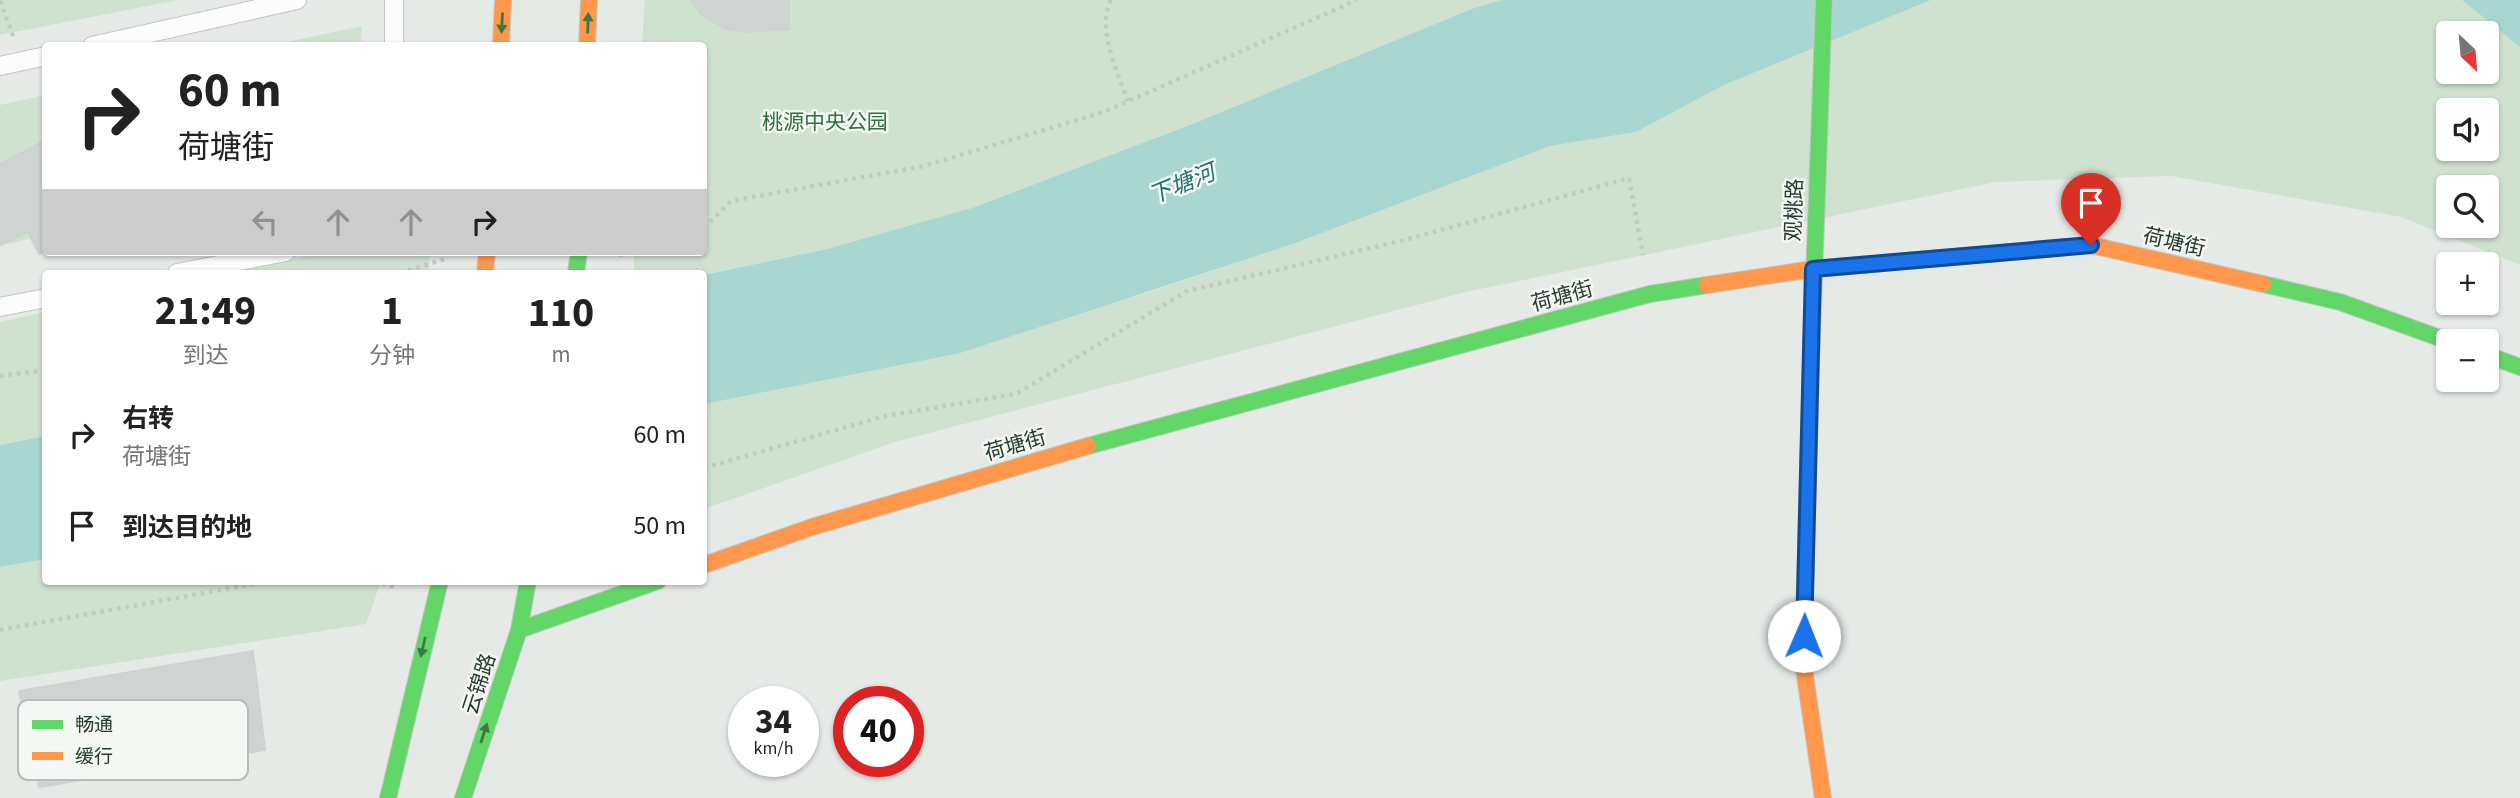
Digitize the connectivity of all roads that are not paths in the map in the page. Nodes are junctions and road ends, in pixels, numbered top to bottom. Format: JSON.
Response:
{"nodes":[{"id":1,"x":297,"y":0,"type":"edge"},
{"id":2,"x":394,"y":0,"type":"edge"},
{"id":3,"x":503,"y":0,"type":"edge"},
{"id":4,"x":589,"y":0,"type":"edge"},
{"id":5,"x":1824,"y":4,"type":"edge"},
{"id":6,"x":110,"y":42,"type":"edge"},
{"id":7,"x":394,"y":42,"type":"edge"},
{"id":8,"x":501,"y":42,"type":"edge"},
{"id":9,"x":587,"y":42,"type":"edge"},
{"id":10,"x":42,"y":57,"type":"edge"},
{"id":11,"x":0,"y":66,"type":"edge"},
{"id":12,"x":265,"y":256,"type":"edge"},
{"id":13,"x":1813,"y":269,"type":"junction"},
{"id":14,"x":193,"y":270,"type":"edge"},
{"id":15,"x":42,"y":299,"type":"edge"},
{"id":16,"x":0,"y":307,"type":"edge"},
{"id":17,"x":2436,"y":337,"type":"edge"},
{"id":18,"x":2499,"y":359,"type":"edge"},
{"id":19,"x":2520,"y":367,"type":"edge"},
{"id":20,"x":707,"y":564,"type":"edge"},
{"id":21,"x":439,"y":585,"type":"edge"},
{"id":22,"x":527,"y":585,"type":"edge"},
{"id":23,"x":647,"y":585,"type":"edge"},
{"id":24,"x":519,"y":630,"type":"junction"},
{"id":25,"x":388,"y":798,"type":"edge"},
{"id":26,"x":463,"y":798,"type":"edge"},
{"id":27,"x":1824,"y":798,"type":"edge"}],
"edges":[{"from":1,"to":6,"type":"lane"},
{"from":2,"to":7,"type":"lane"},
{"from":3,"to":8,"type":"street","one_way":true},
{"from":9,"to":4,"type":"street","one_way":true},
{"from":5,"to":13,"type":"street","name":"观桃路"},
{"from":10,"to":11,"type":"lane"},
{"from":12,"to":14,"type":"lane"},
{"from":13,"to":17,"type":"street","name":"荷塘街"},
{"from":13,"to":20,"type":"street","name":"荷塘街"},
{"from":13,"to":27,"type":"street","name":"观桃路"},
{"from":15,"to":16,"type":"lane"},
{"from":18,"to":19,"type":"street"},
{"from":21,"to":25,"type":"street","one_way":true},
{"from":22,"to":24,"type":"street","name":"云锦路"},
{"from":23,"to":24,"type":"street"},
{"from":26,"to":24,"type":"street","name":"云锦路","one_way":true}]}
